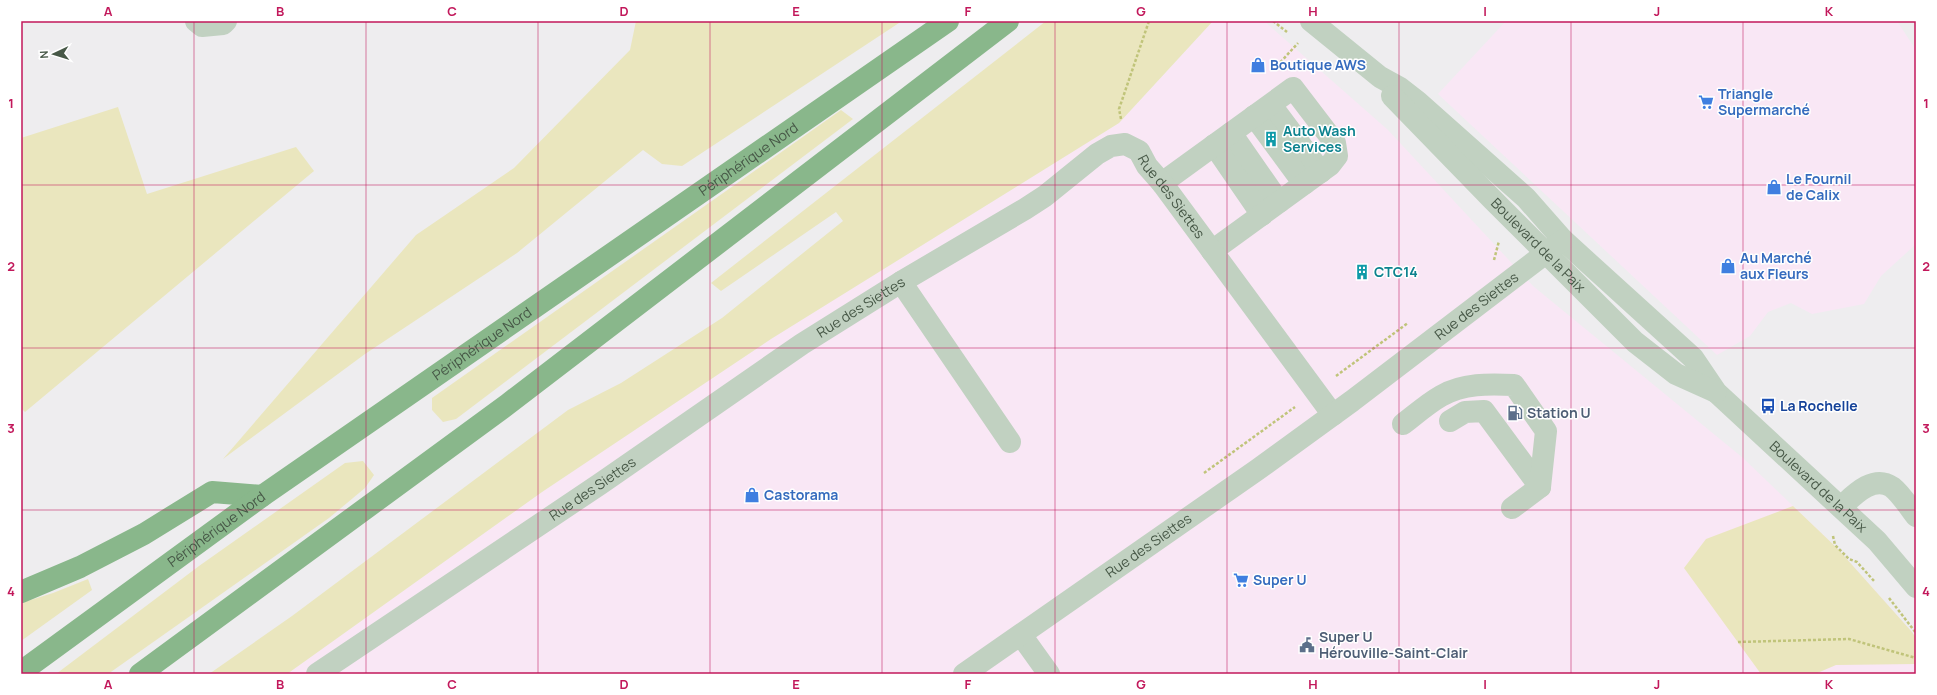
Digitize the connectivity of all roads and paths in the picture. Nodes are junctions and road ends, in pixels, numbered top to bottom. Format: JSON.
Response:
{"nodes":[{"id":1,"x":196,"y":21,"type":"edge"},
{"id":2,"x":226,"y":21,"type":"edge"},
{"id":3,"x":948,"y":21,"type":"edge"},
{"id":4,"x":1008,"y":21,"type":"edge"},
{"id":5,"x":1149,"y":21,"type":"edge"},
{"id":6,"x":1273,"y":21,"type":"edge"},
{"id":7,"x":1310,"y":21,"type":"edge"},
{"id":8,"x":1289,"y":34,"type":"dead end"},
{"id":9,"x":1294,"y":38,"type":"dead end"},
{"id":10,"x":1277,"y":67,"type":"dead end"},
{"id":11,"x":1380,"y":77,"type":"junction"},
{"id":12,"x":1263,"y":110,"type":"junction"},
{"id":13,"x":1223,"y":139,"type":"junction"},
{"id":14,"x":1125,"y":144,"type":"junction"},
{"id":15,"x":1312,"y":178,"type":"junction"},
{"id":16,"x":1162,"y":183,"type":"junction"},
{"id":17,"x":1271,"y":208,"type":"junction"},
{"id":18,"x":1501,"y":235,"type":"dead end"},
{"id":19,"x":1563,"y":240,"type":"junction"},
{"id":20,"x":1212,"y":251,"type":"junction"},
{"id":21,"x":1547,"y":254,"type":"junction"},
{"id":22,"x":1488,"y":264,"type":"dead end"},
{"id":23,"x":901,"y":282,"type":"junction"},
{"id":24,"x":1411,"y":321,"type":"dead end"},
{"id":25,"x":1316,"y":392,"type":"junction"},
{"id":26,"x":1716,"y":392,"type":"junction"},
{"id":27,"x":1333,"y":415,"type":"junction"},
{"id":28,"x":1450,"y":421,"type":"dead end"},
{"id":29,"x":1403,"y":424,"type":"dead end"},
{"id":30,"x":1010,"y":442,"type":"dead end"},
{"id":31,"x":1540,"y":487,"type":"junction"},
{"id":32,"x":262,"y":496,"type":"junction"},
{"id":33,"x":1841,"y":507,"type":"junction"},
{"id":34,"x":1512,"y":508,"type":"dead end"},
{"id":35,"x":1916,"y":516,"type":"edge"},
{"id":36,"x":1828,"y":532,"type":"dead end"},
{"id":37,"x":1877,"y":584,"type":"dead end"},
{"id":38,"x":1916,"y":587,"type":"edge"},
{"id":39,"x":21,"y":592,"type":"edge"},
{"id":40,"x":1887,"y":596,"type":"dead end"},
{"id":41,"x":1916,"y":633,"type":"edge"},
{"id":42,"x":1021,"y":635,"type":"junction"},
{"id":43,"x":1738,"y":642,"type":"dead end"},
{"id":44,"x":1916,"y":658,"type":"edge"},
{"id":45,"x":156,"y":666,"type":"edge"},
{"id":46,"x":21,"y":672,"type":"edge"},
{"id":47,"x":140,"y":674,"type":"edge"},
{"id":48,"x":317,"y":674,"type":"edge"},
{"id":49,"x":964,"y":674,"type":"edge"},
{"id":50,"x":1049,"y":674,"type":"edge"}],
"edges":[{"from":1,"to":2,"type":"street"},
{"from":3,"to":32,"type":"highway","name":"Périphérique Nord"},
{"from":4,"to":45,"type":"highway"},
{"from":5,"to":14,"type":"path"},
{"from":6,"to":8,"type":"path"},
{"from":7,"to":11,"type":"street","name":"Boulevard de la Paix"},
{"from":9,"to":10,"type":"path"},
{"from":11,"to":19,"type":"street","name":"Boulevard de la Paix"},
{"from":11,"to":21,"type":"street","name":"Boulevard de la Paix"},
{"from":12,"to":13,"type":"street"},
{"from":12,"to":15,"type":"street"},
{"from":12,"to":15,"type":"street"},
{"from":13,"to":16,"type":"street"},
{"from":13,"to":17,"type":"street"},
{"from":14,"to":16,"type":"street","name":"Rue des Siettes"},
{"from":14,"to":23,"type":"street","name":"Rue des Siettes"},
{"from":15,"to":17,"type":"street"},
{"from":16,"to":20,"type":"street","name":"Rue des Siettes"},
{"from":17,"to":20,"type":"street"},
{"from":18,"to":22,"type":"path"},
{"from":19,"to":21,"type":"street","name":"Rue des Siettes"},
{"from":19,"to":26,"type":"street","name":"Boulevard de la Paix"},
{"from":20,"to":25,"type":"street","name":"Rue des Siettes"},
{"from":21,"to":26,"type":"street","name":"Boulevard de la Paix"},
{"from":21,"to":27,"type":"street","name":"Rue des Siettes"},
{"from":23,"to":30,"type":"street"},
{"from":23,"to":48,"type":"street","name":"Rue des Siettes"},
{"from":24,"to":25,"type":"path"},
{"from":25,"to":27,"type":"street","name":"Rue des Siettes"},
{"from":26,"to":33,"type":"street","name":"Boulevard de la Paix"},
{"from":27,"to":42,"type":"street","name":"Rue des Siettes"},
{"from":28,"to":31,"type":"street"},
{"from":29,"to":31,"type":"street"},
{"from":31,"to":34,"type":"street"},
{"from":32,"to":39,"type":"highway"},
{"from":32,"to":46,"type":"highway","name":"Périphérique Nord"},
{"from":33,"to":35,"type":"street"},
{"from":33,"to":38,"type":"street","name":"Boulevard de la Paix"},
{"from":36,"to":37,"type":"path"},
{"from":40,"to":41,"type":"path"},
{"from":42,"to":49,"type":"street","name":"Rue des Siettes"},
{"from":42,"to":50,"type":"street"},
{"from":43,"to":44,"type":"path"},
{"from":45,"to":47,"type":"highway"}]}
